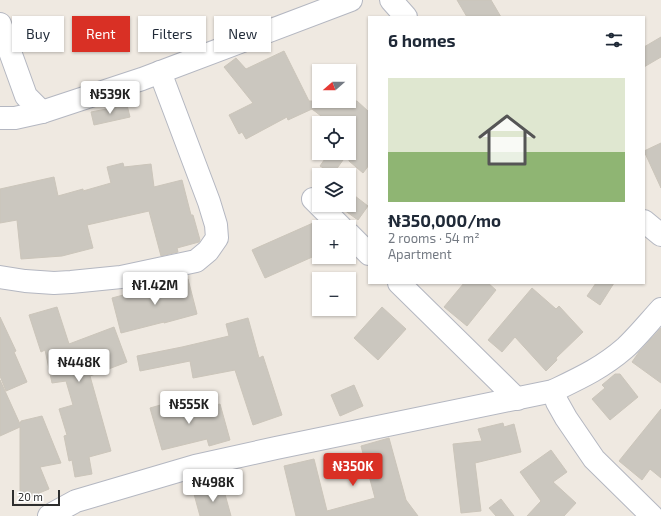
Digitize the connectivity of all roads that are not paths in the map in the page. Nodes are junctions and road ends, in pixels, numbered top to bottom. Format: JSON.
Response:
{"nodes":[{"id":1,"x":352,"y":0,"type":"edge"},
{"id":2,"x":390,"y":0,"type":"edge"},
{"id":3,"x":405,"y":16,"type":"edge"},
{"id":4,"x":0,"y":24,"type":"edge"},
{"id":5,"x":160,"y":72,"type":"junction"},
{"id":6,"x":26,"y":96,"type":"junction"},
{"id":7,"x":42,"y":112,"type":"junction"},
{"id":8,"x":8,"y":118,"type":"edge"},
{"id":9,"x":326,"y":212,"type":"edge"},
{"id":10,"x":334,"y":220,"type":"edge"},
{"id":11,"x":645,"y":222,"type":"edge"},
{"id":12,"x":661,"y":235,"type":"edge"},
{"id":13,"x":356,"y":241,"type":"edge"},
{"id":14,"x":368,"y":253,"type":"edge"},
{"id":15,"x":0,"y":277,"type":"edge"},
{"id":16,"x":400,"y":284,"type":"edge"},
{"id":17,"x":661,"y":309,"type":"edge"},
{"id":18,"x":554,"y":391,"type":"junction"},
{"id":19,"x":517,"y":399,"type":"junction"},
{"id":20,"x":49,"y":516,"type":"edge"},
{"id":21,"x":652,"y":516,"type":"edge"}],
"edges":[{"from":1,"to":5,"type":"street"},
{"from":2,"to":3,"type":"street"},
{"from":4,"to":6,"type":"street"},
{"from":5,"to":7,"type":"street"},
{"from":5,"to":15,"type":"street"},
{"from":6,"to":7,"type":"street"},
{"from":6,"to":8,"type":"street"},
{"from":7,"to":8,"type":"street"},
{"from":9,"to":10,"type":"street"},
{"from":11,"to":12,"type":"street"},
{"from":13,"to":14,"type":"street"},
{"from":16,"to":19,"type":"street"},
{"from":17,"to":18,"type":"street"},
{"from":18,"to":19,"type":"street"},
{"from":18,"to":21,"type":"street"},
{"from":19,"to":20,"type":"street"}]}
